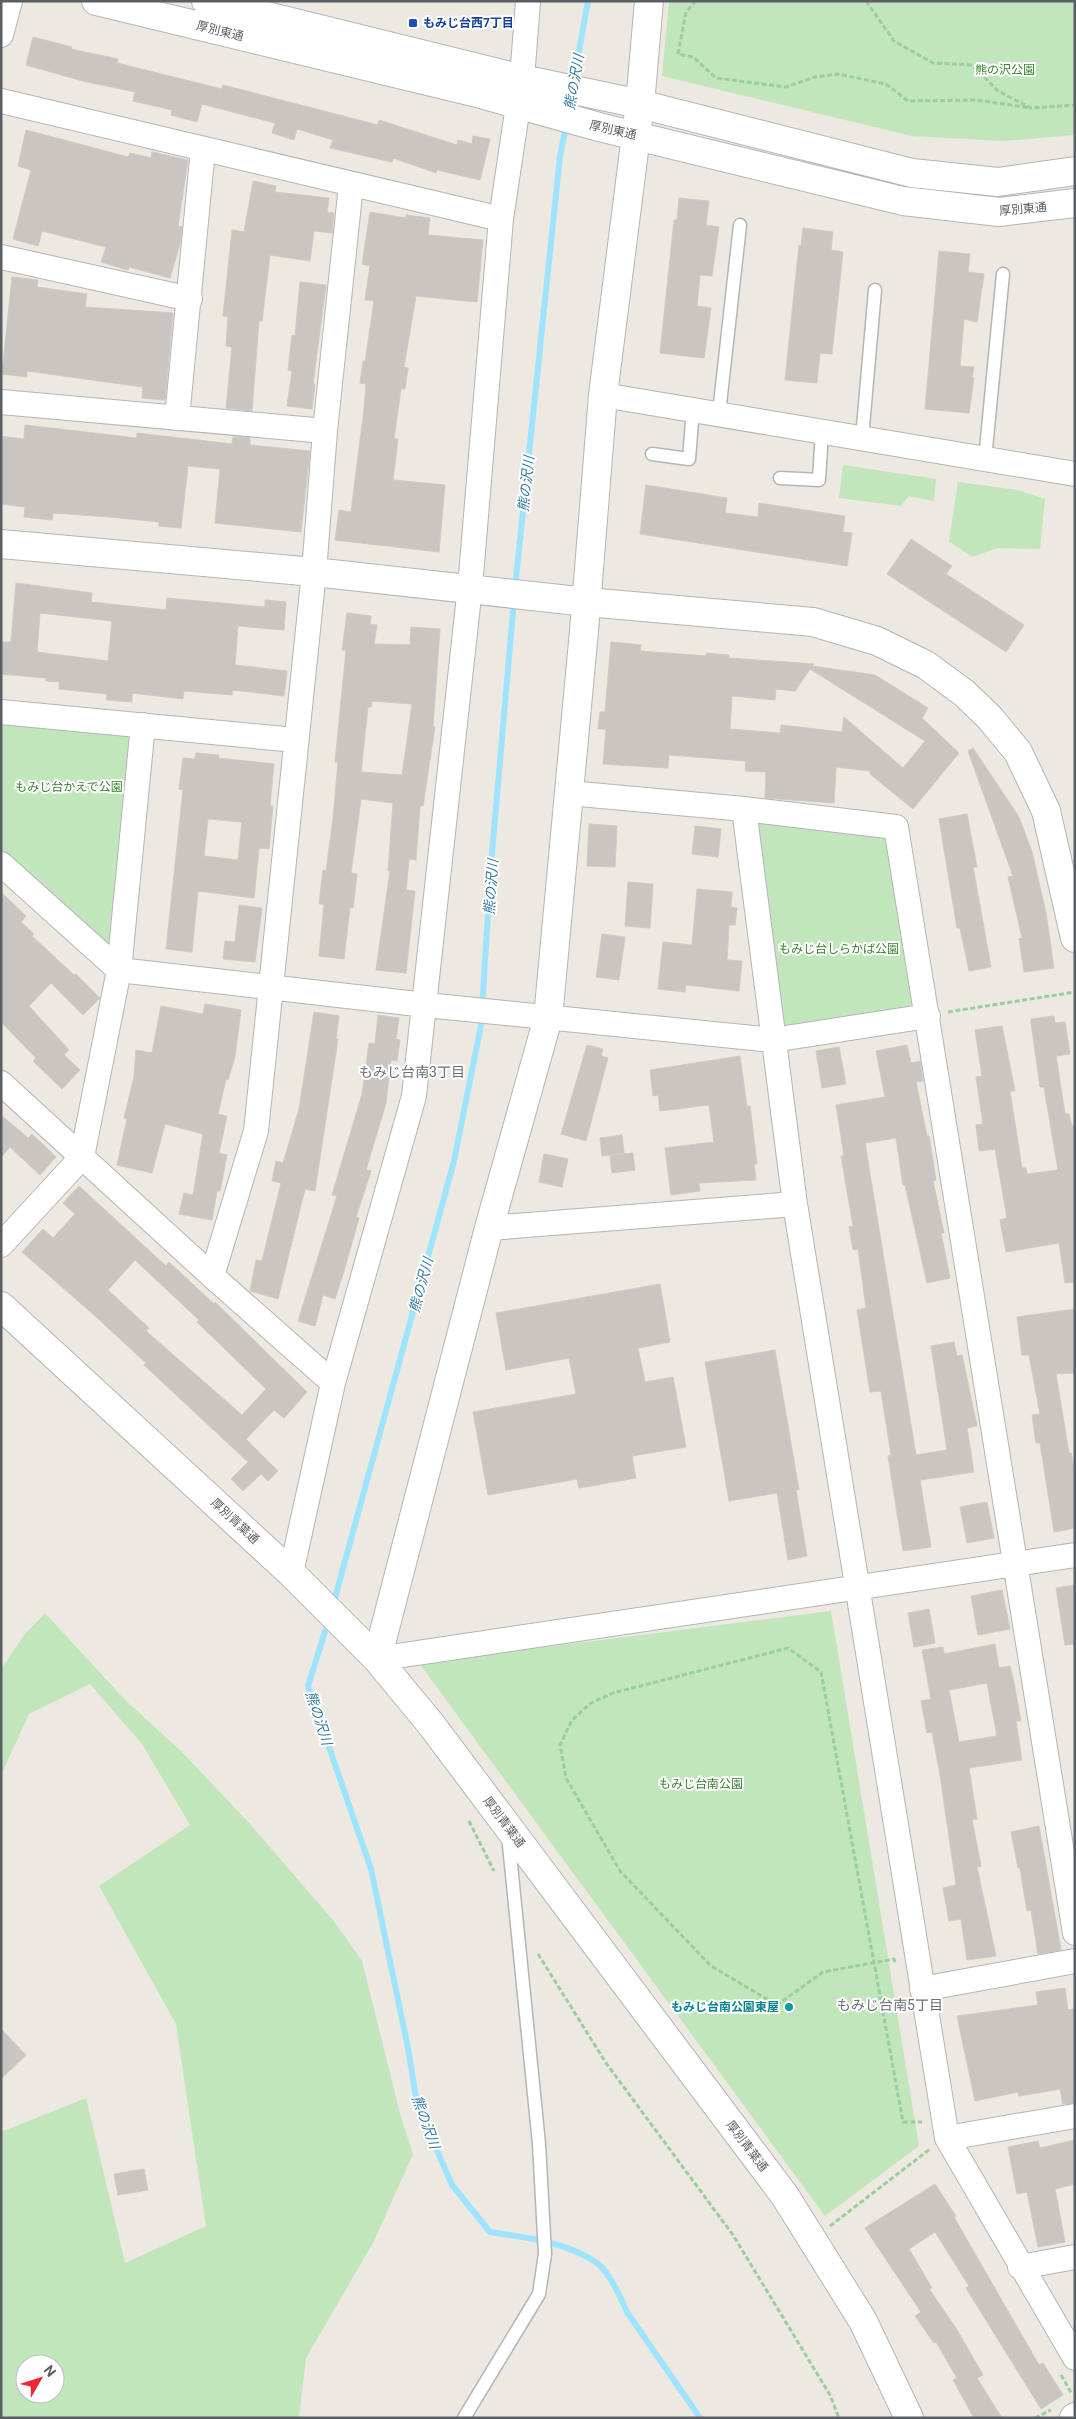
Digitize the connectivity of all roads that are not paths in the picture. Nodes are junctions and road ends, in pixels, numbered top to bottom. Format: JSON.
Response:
{"nodes":[{"id":1,"x":10,"y":1,"type":"edge"},
{"id":2,"x":96,"y":1,"type":"edge"},
{"id":3,"x":206,"y":1,"type":"edge"},
{"id":4,"x":528,"y":1,"type":"edge"},
{"id":5,"x":648,"y":1,"type":"edge"},
{"id":6,"x":1,"y":35,"type":"edge"},
{"id":7,"x":520,"y":92,"type":"junction"},
{"id":8,"x":1,"y":101,"type":"edge"},
{"id":9,"x":640,"y":104,"type":"junction"},
{"id":10,"x":636,"y":135,"type":"junction"},
{"id":11,"x":203,"y":149,"type":"junction"},
{"id":12,"x":1075,"y":171,"type":"edge"},
{"id":13,"x":351,"y":185,"type":"junction"},
{"id":14,"x":1075,"y":203,"type":"edge"},
{"id":15,"x":501,"y":219,"type":"junction"},
{"id":16,"x":740,"y":225,"type":"dead end"},
{"id":17,"x":1,"y":257,"type":"edge"},
{"id":18,"x":1003,"y":274,"type":"dead end"},
{"id":19,"x":875,"y":290,"type":"dead end"},
{"id":20,"x":190,"y":298,"type":"junction"},
{"id":21,"x":603,"y":394,"type":"junction"},
{"id":22,"x":1,"y":402,"type":"edge"},
{"id":23,"x":693,"y":409,"type":"junction"},
{"id":24,"x":719,"y":413,"type":"junction"},
{"id":25,"x":177,"y":418,"type":"junction"},
{"id":26,"x":822,"y":431,"type":"junction"},
{"id":27,"x":325,"y":432,"type":"junction"},
{"id":28,"x":862,"y":438,"type":"junction"},
{"id":29,"x":652,"y":454,"type":"dead end"},
{"id":30,"x":985,"y":459,"type":"junction"},
{"id":31,"x":1075,"y":474,"type":"edge"},
{"id":32,"x":780,"y":478,"type":"dead end"},
{"id":33,"x":1,"y":544,"type":"edge"},
{"id":34,"x":314,"y":572,"type":"junction"},
{"id":35,"x":483,"y":589,"type":"junction"},
{"id":36,"x":586,"y":602,"type":"junction"},
{"id":37,"x":1,"y":712,"type":"edge"},
{"id":38,"x":143,"y":725,"type":"junction"},
{"id":39,"x":295,"y":740,"type":"junction"},
{"id":40,"x":569,"y":793,"type":"junction"},
{"id":41,"x":744,"y":809,"type":"junction"},
{"id":42,"x":1,"y":864,"type":"edge"},
{"id":43,"x":1075,"y":938,"type":"edge"},
{"id":44,"x":119,"y":970,"type":"junction"},
{"id":45,"x":272,"y":988,"type":"junction"},
{"id":46,"x":426,"y":1006,"type":"junction"},
{"id":47,"x":928,"y":1016,"type":"junction"},
{"id":48,"x":536,"y":1017,"type":"junction"},
{"id":49,"x":773,"y":1040,"type":"junction"},
{"id":50,"x":1,"y":1083,"type":"edge"},
{"id":51,"x":82,"y":1157,"type":"junction"},
{"id":52,"x":795,"y":1204,"type":"junction"},
{"id":53,"x":490,"y":1228,"type":"junction"},
{"id":54,"x":1,"y":1245,"type":"edge"},
{"id":55,"x":212,"y":1276,"type":"junction"},
{"id":56,"x":1,"y":1306,"type":"edge"},
{"id":57,"x":333,"y":1383,"type":"junction"},
{"id":58,"x":1075,"y":1554,"type":"edge"},
{"id":59,"x":1017,"y":1565,"type":"junction"},
{"id":60,"x":291,"y":1572,"type":"junction"},
{"id":61,"x":859,"y":1588,"type":"junction"},
{"id":62,"x":368,"y":1650,"type":"junction"},
{"id":63,"x":507,"y":1828,"type":"junction"},
{"id":64,"x":1075,"y":1933,"type":"edge"},
{"id":65,"x":1075,"y":1961,"type":"edge"},
{"id":66,"x":922,"y":1989,"type":"junction"},
{"id":67,"x":1075,"y":2116,"type":"edge"},
{"id":68,"x":938,"y":2139,"type":"junction"},
{"id":69,"x":1075,"y":2258,"type":"edge"},
{"id":70,"x":1020,"y":2267,"type":"junction"},
{"id":71,"x":1075,"y":2358,"type":"edge"},
{"id":72,"x":464,"y":2418,"type":"edge"},
{"id":73,"x":909,"y":2418,"type":"edge"}],
"edges":[{"from":1,"to":6,"type":"street"},
{"from":2,"to":7,"type":"street","name":"厚別東通"},
{"from":3,"to":7,"type":"street","name":"厚別東通"},
{"from":4,"to":7,"type":"street"},
{"from":5,"to":9,"type":"street"},
{"from":7,"to":9,"type":"street","name":"厚別東通"},
{"from":7,"to":10,"type":"street","name":"厚別東通"},
{"from":7,"to":15,"type":"street"},
{"from":8,"to":11,"type":"street"},
{"from":9,"to":10,"type":"street"},
{"from":9,"to":12,"type":"street","name":"厚別東通"},
{"from":10,"to":14,"type":"street","name":"厚別東通"},
{"from":10,"to":21,"type":"street"},
{"from":11,"to":13,"type":"street"},
{"from":11,"to":20,"type":"street"},
{"from":13,"to":15,"type":"street"},
{"from":13,"to":27,"type":"street"},
{"from":15,"to":35,"type":"street"},
{"from":16,"to":24,"type":"lane"},
{"from":17,"to":20,"type":"street"},
{"from":18,"to":30,"type":"lane"},
{"from":19,"to":28,"type":"lane"},
{"from":20,"to":25,"type":"street"},
{"from":21,"to":23,"type":"street"},
{"from":21,"to":36,"type":"street"},
{"from":22,"to":25,"type":"street"},
{"from":23,"to":24,"type":"street"},
{"from":23,"to":29,"type":"lane"},
{"from":24,"to":26,"type":"street"},
{"from":25,"to":27,"type":"street"},
{"from":26,"to":28,"type":"street"},
{"from":26,"to":32,"type":"lane"},
{"from":27,"to":34,"type":"street"},
{"from":28,"to":30,"type":"street"},
{"from":30,"to":31,"type":"street"},
{"from":33,"to":34,"type":"street"},
{"from":34,"to":35,"type":"street"},
{"from":34,"to":39,"type":"street"},
{"from":35,"to":36,"type":"street"},
{"from":35,"to":46,"type":"street"},
{"from":36,"to":40,"type":"street"},
{"from":36,"to":43,"type":"street"},
{"from":37,"to":38,"type":"street"},
{"from":38,"to":39,"type":"street"},
{"from":38,"to":44,"type":"street"},
{"from":39,"to":45,"type":"street"},
{"from":40,"to":41,"type":"street"},
{"from":40,"to":48,"type":"street"},
{"from":41,"to":47,"type":"street"},
{"from":41,"to":49,"type":"street"},
{"from":42,"to":44,"type":"street"},
{"from":44,"to":45,"type":"street"},
{"from":44,"to":51,"type":"street"},
{"from":45,"to":46,"type":"street"},
{"from":45,"to":55,"type":"street"},
{"from":46,"to":48,"type":"street"},
{"from":46,"to":57,"type":"street"},
{"from":47,"to":49,"type":"street"},
{"from":47,"to":59,"type":"street"},
{"from":48,"to":49,"type":"street"},
{"from":48,"to":53,"type":"street"},
{"from":49,"to":52,"type":"street"},
{"from":50,"to":51,"type":"street"},
{"from":51,"to":54,"type":"street"},
{"from":51,"to":55,"type":"street"},
{"from":52,"to":53,"type":"street"},
{"from":52,"to":61,"type":"street"},
{"from":53,"to":62,"type":"street"},
{"from":55,"to":57,"type":"street"},
{"from":56,"to":60,"type":"street","name":"厚別青葉通"},
{"from":57,"to":60,"type":"street"},
{"from":58,"to":59,"type":"street"},
{"from":59,"to":61,"type":"street"},
{"from":59,"to":64,"type":"street"},
{"from":60,"to":62,"type":"street","name":"厚別青葉通"},
{"from":61,"to":62,"type":"street"},
{"from":61,"to":66,"type":"street"},
{"from":62,"to":63,"type":"street","name":"厚別青葉通"},
{"from":63,"to":72,"type":"lane"},
{"from":63,"to":73,"type":"street","name":"厚別青葉通"},
{"from":65,"to":66,"type":"street"},
{"from":66,"to":68,"type":"street"},
{"from":67,"to":68,"type":"street"},
{"from":68,"to":70,"type":"street"},
{"from":69,"to":70,"type":"street"},
{"from":70,"to":71,"type":"street"}]}
